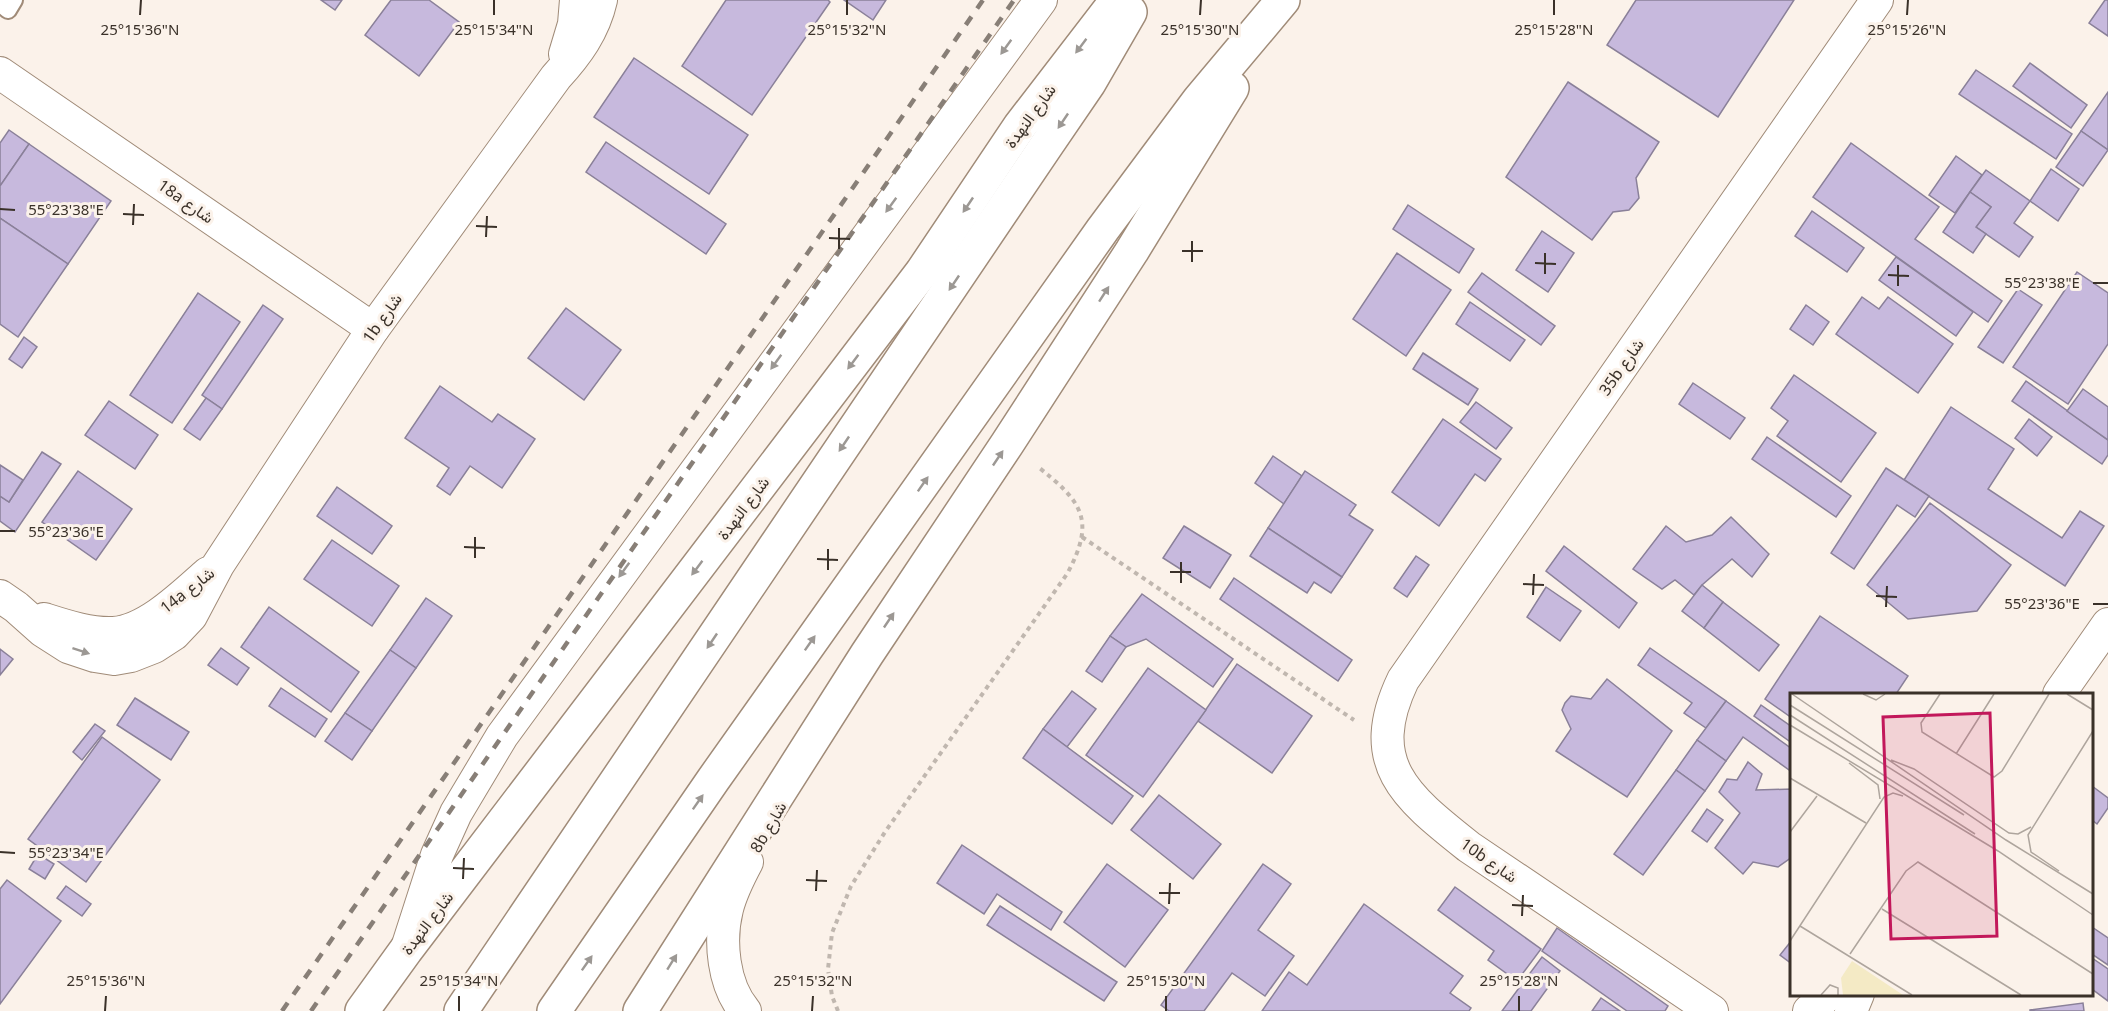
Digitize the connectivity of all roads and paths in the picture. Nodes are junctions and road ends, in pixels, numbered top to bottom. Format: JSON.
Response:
{"nodes":[{"id":1,"x":576,"y":0,"type":"edge"},
{"id":2,"x":601,"y":0,"type":"edge"},
{"id":3,"x":1041,"y":0,"type":"edge"},
{"id":4,"x":1117,"y":0,"type":"edge"},
{"id":5,"x":1138,"y":0,"type":"edge"},
{"id":6,"x":1283,"y":0,"type":"edge"},
{"id":7,"x":1289,"y":0,"type":"edge"},
{"id":8,"x":1877,"y":0,"type":"edge"},
{"id":9,"x":0,"y":73,"type":"edge"},
{"id":10,"x":556,"y":77,"type":"junction"},
{"id":11,"x":373,"y":329,"type":"junction"},
{"id":12,"x":1007,"y":444,"type":"junction"},
{"id":13,"x":1082,"y":537,"type":"junction"},
{"id":14,"x":218,"y":565,"type":"joint"},
{"id":15,"x":8,"y":601,"type":"edge"},
{"id":16,"x":2108,"y":624,"type":"edge"},
{"id":17,"x":867,"y":654,"type":"junction"},
{"id":18,"x":2060,"y":693,"type":"edge"},
{"id":19,"x":1387,"y":742,"type":"junction"},
{"id":20,"x":406,"y":950,"type":"junction"},
{"id":21,"x":1827,"y":996,"type":"edge"},
{"id":22,"x":1857,"y":996,"type":"edge"},
{"id":23,"x":362,"y":1011,"type":"edge"},
{"id":24,"x":461,"y":1011,"type":"edge"},
{"id":25,"x":554,"y":1011,"type":"edge"},
{"id":26,"x":640,"y":1011,"type":"edge"},
{"id":27,"x":746,"y":1011,"type":"edge"},
{"id":28,"x":838,"y":1011,"type":"edge"},
{"id":29,"x":1712,"y":1011,"type":"edge"},
{"id":30,"x":1809,"y":1011,"type":"edge"},
{"id":31,"x":1851,"y":1011,"type":"edge"}],
"edges":[{"from":1,"to":10,"type":"street","name":"1b شارع"},
{"from":2,"to":10,"type":"street","name":"1b شارع"},
{"from":3,"to":20,"type":"street","one_way":true},
{"from":4,"to":20,"type":"main road","name":"شارع النهدة","one_way":true},
{"from":5,"to":24,"type":"main road","name":"شارع النهدة","one_way":true},
{"from":25,"to":6,"type":"main road","one_way":true},
{"from":12,"to":7,"type":"main road","one_way":true},
{"from":8,"to":19,"type":"street","name":"35b شارع"},
{"from":9,"to":11,"type":"street","name":"18a شارع"},
{"from":10,"to":11,"type":"street","name":"1b شارع"},
{"from":11,"to":14,"type":"street","name":"1b شارع"},
{"from":12,"to":13,"type":"path"},
{"from":17,"to":12,"type":"main road","one_way":true},
{"from":13,"to":19,"type":"path"},
{"from":13,"to":28,"type":"path"},
{"from":14,"to":15,"type":"street","name":"14a شارع"},
{"from":16,"to":18,"type":"street"},
{"from":26,"to":17,"type":"main road","one_way":true},
{"from":17,"to":27,"type":"street","name":"8b شارع"},
{"from":19,"to":29,"type":"street","name":"10b شارع"},
{"from":20,"to":23,"type":"main road","name":"شارع النهدة"},
{"from":21,"to":30,"type":"street"},
{"from":22,"to":31,"type":"street"}]}
